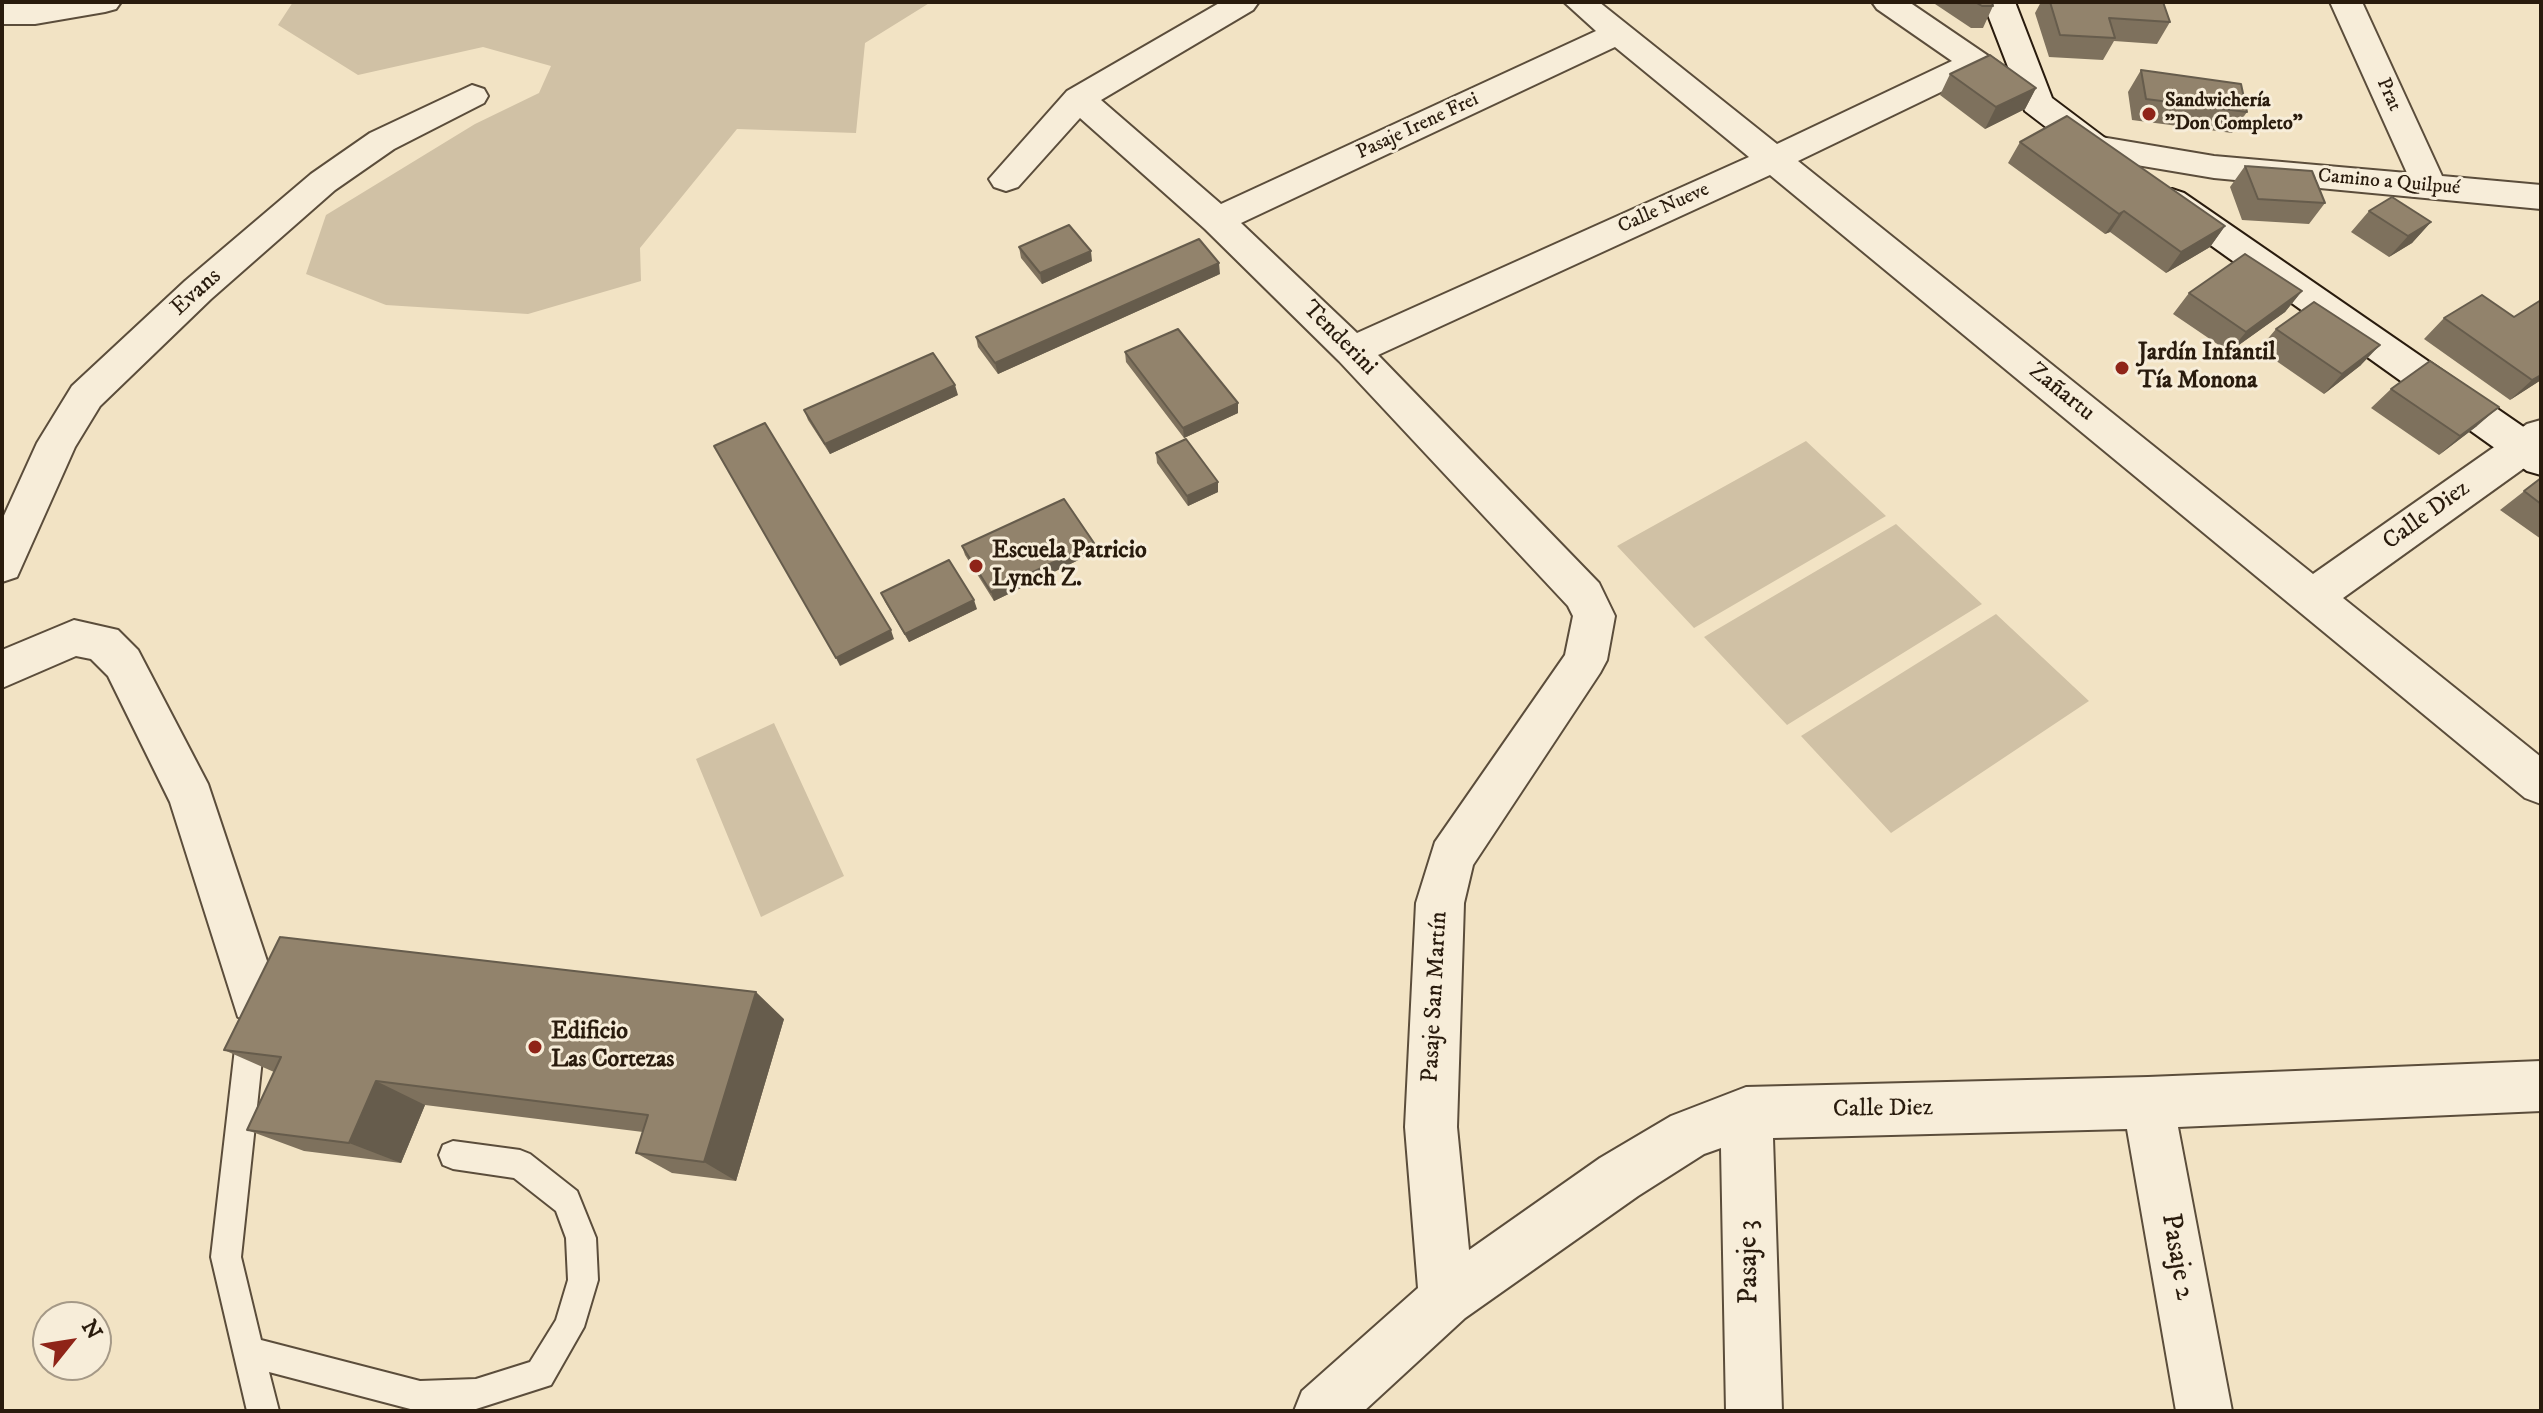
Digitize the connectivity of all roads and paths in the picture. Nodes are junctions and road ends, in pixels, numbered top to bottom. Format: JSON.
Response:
{"nodes":[{"id":1,"x":105,"y":2,"type":"edge"},
{"id":2,"x":1580,"y":2,"type":"edge"},
{"id":3,"x":1888,"y":2,"type":"edge"},
{"id":4,"x":1999,"y":2,"type":"edge"},
{"id":5,"x":2346,"y":2,"type":"edge"},
{"id":6,"x":1242,"y":3,"type":"edge"},
{"id":7,"x":2,"y":14,"type":"edge"},
{"id":8,"x":1618,"y":33,"type":"junction"},
{"id":9,"x":1975,"y":62,"type":"junction"},
{"id":10,"x":472,"y":96,"type":"dead end"},
{"id":11,"x":1079,"y":99,"type":"junction"},
{"id":12,"x":2037,"y":103,"type":"junction"},
{"id":13,"x":2095,"y":147,"type":"junction"},
{"id":14,"x":1773,"y":159,"type":"junction"},
{"id":15,"x":1006,"y":179,"type":"dead end"},
{"id":16,"x":2430,"y":187,"type":"junction"},
{"id":17,"x":2541,"y":197,"type":"edge"},
{"id":18,"x":1217,"y":220,"type":"junction"},
{"id":19,"x":1352,"y":351,"type":"junction"},
{"id":20,"x":2535,"y":447,"type":"edge"},
{"id":21,"x":2,"y":565,"type":"edge"},
{"id":22,"x":1584,"y":595,"type":"joint"},
{"id":23,"x":2312,"y":598,"type":"junction"},
{"id":24,"x":2,"y":670,"type":"edge"},
{"id":25,"x":2541,"y":784,"type":"edge"},
{"id":26,"x":255,"y":1000,"type":"joint"},
{"id":27,"x":2541,"y":1086,"type":"edge"},
{"id":28,"x":2148,"y":1103,"type":"junction"},
{"id":29,"x":1746,"y":1113,"type":"junction"},
{"id":30,"x":453,"y":1155,"type":"dead end"},
{"id":31,"x":1446,"y":1299,"type":"junction"},
{"id":32,"x":250,"y":1352,"type":"junction"},
{"id":33,"x":263,"y":1411,"type":"edge"},
{"id":34,"x":1322,"y":1411,"type":"edge"},
{"id":35,"x":1754,"y":1411,"type":"edge"},
{"id":36,"x":2204,"y":1411,"type":"edge"}],
"edges":[{"from":1,"to":7,"type":"street"},
{"from":2,"to":8,"type":"street","name":"Zañartu"},
{"from":3,"to":9,"type":"street"},
{"from":4,"to":12,"type":"street"},
{"from":5,"to":16,"type":"street","name":"Prat"},
{"from":6,"to":11,"type":"street"},
{"from":8,"to":14,"type":"street","name":"Zañartu"},
{"from":8,"to":18,"type":"street","name":"Pasaje Irene Frei"},
{"from":9,"to":12,"type":"street"},
{"from":9,"to":14,"type":"street","name":"Calle Nueve"},
{"from":10,"to":21,"type":"street","name":"Evans"},
{"from":11,"to":15,"type":"street"},
{"from":11,"to":18,"type":"street","name":"Tenderini"},
{"from":12,"to":13,"type":"street"},
{"from":13,"to":16,"type":"street","name":"Camino a Quilpué"},
{"from":13,"to":20,"type":"street"},
{"from":14,"to":19,"type":"street","name":"Calle Nueve"},
{"from":14,"to":23,"type":"street","name":"Zañartu"},
{"from":16,"to":17,"type":"street","name":"Camino a Quilpué"},
{"from":18,"to":19,"type":"street","name":"Tenderini"},
{"from":19,"to":22,"type":"street","name":"Tenderini"},
{"from":20,"to":23,"type":"street","name":"Calle Diez"},
{"from":22,"to":31,"type":"street","name":"Pasaje San Martín"},
{"from":23,"to":25,"type":"street","name":"Zañartu"},
{"from":24,"to":26,"type":"street"},
{"from":26,"to":32,"type":"lane"},
{"from":27,"to":28,"type":"street","name":"Calle Diez"},
{"from":28,"to":29,"type":"street","name":"Calle Diez"},
{"from":28,"to":36,"type":"street","name":"Pasaje 2"},
{"from":29,"to":31,"type":"street","name":"Calle Diez"},
{"from":29,"to":35,"type":"street","name":"Pasaje 3"},
{"from":30,"to":32,"type":"lane"},
{"from":31,"to":34,"type":"street","name":"Calle Diez"},
{"from":32,"to":33,"type":"lane"}]}
